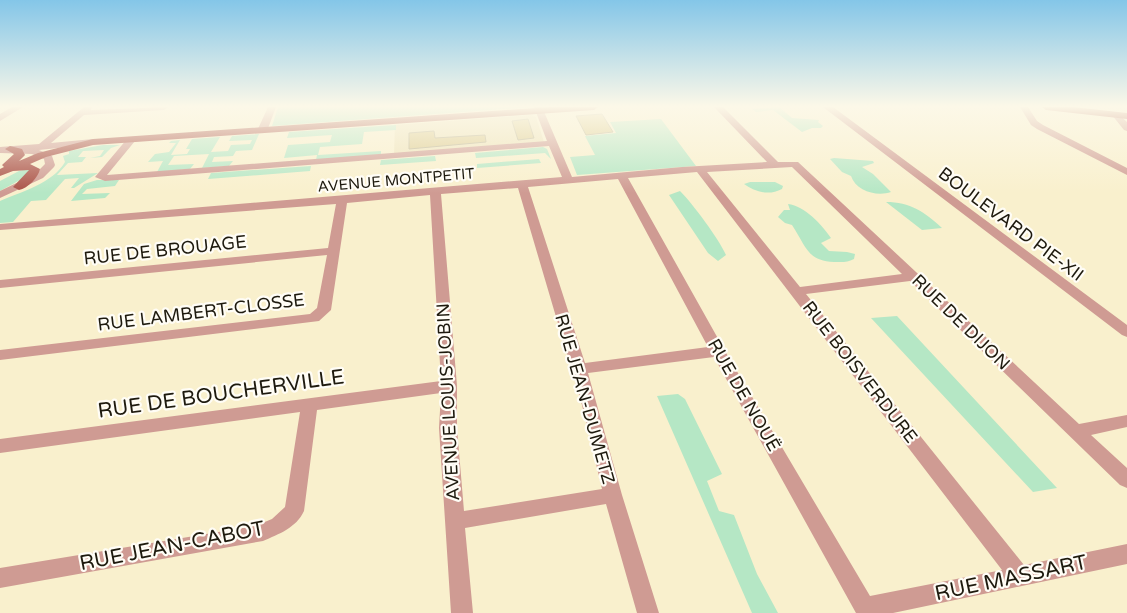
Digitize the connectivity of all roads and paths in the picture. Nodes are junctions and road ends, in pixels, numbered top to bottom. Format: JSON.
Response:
{"nodes":[{"id":1,"x":57,"y":136,"type":"edge"},
{"id":2,"x":201,"y":136,"type":"edge"},
{"id":3,"x":550,"y":136,"type":"edge"},
{"id":4,"x":746,"y":136,"type":"edge"},
{"id":5,"x":865,"y":136,"type":"edge"},
{"id":6,"x":1058,"y":136,"type":"edge"},
{"id":7,"x":130,"y":141,"type":"junction"},
{"id":8,"x":553,"y":144,"type":"junction"},
{"id":9,"x":5,"y":150,"type":"edge"},
{"id":10,"x":42,"y":150,"type":"junction"},
{"id":11,"x":774,"y":164,"type":"junction"},
{"id":12,"x":794,"y":164,"type":"joint"},
{"id":13,"x":700,"y":168,"type":"junction"},
{"id":14,"x":0,"y":172,"type":"edge"},
{"id":15,"x":1127,"y":172,"type":"edge"},
{"id":16,"x":621,"y":176,"type":"junction"},
{"id":17,"x":568,"y":180,"type":"junction"},
{"id":18,"x":522,"y":184,"type":"junction"},
{"id":19,"x":19,"y":187,"type":"junction"},
{"id":20,"x":435,"y":191,"type":"junction"},
{"id":21,"x":0,"y":195,"type":"edge"},
{"id":22,"x":342,"y":200,"type":"junction"},
{"id":23,"x":0,"y":227,"type":"edge"},
{"id":24,"x":333,"y":251,"type":"junction"},
{"id":25,"x":913,"y":277,"type":"junction"},
{"id":26,"x":0,"y":284,"type":"edge"},
{"id":27,"x":797,"y":291,"type":"junction"},
{"id":28,"x":1127,"y":332,"type":"edge"},
{"id":29,"x":718,"y":351,"type":"junction"},
{"id":30,"x":0,"y":356,"type":"edge"},
{"id":31,"x":578,"y":368,"type":"junction"},
{"id":32,"x":449,"y":386,"type":"junction"},
{"id":33,"x":308,"y":406,"type":"junction"},
{"id":34,"x":1127,"y":421,"type":"edge"},
{"id":35,"x":1076,"y":431,"type":"junction"},
{"id":36,"x":0,"y":446,"type":"edge"},
{"id":37,"x":1127,"y":480,"type":"edge"},
{"id":38,"x":613,"y":495,"type":"junction"},
{"id":39,"x":456,"y":522,"type":"junction"},
{"id":40,"x":1127,"y":554,"type":"edge"},
{"id":41,"x":1019,"y":575,"type":"junction"},
{"id":42,"x":0,"y":578,"type":"edge"},
{"id":43,"x":867,"y":610,"type":"edge"},
{"id":44,"x":462,"y":613,"type":"edge"},
{"id":45,"x":648,"y":613,"type":"edge"}],
"edges":[{"from":1,"to":10,"type":"street"},
{"from":2,"to":7,"type":"main road"},
{"from":3,"to":8,"type":"street"},
{"from":4,"to":11,"type":"street"},
{"from":5,"to":28,"type":"street","name":"BOULEVARD PIE-XII"},
{"from":6,"to":15,"type":"street"},
{"from":7,"to":8,"type":"street"},
{"from":7,"to":10,"type":"main road"},
{"from":8,"to":17,"type":"street"},
{"from":9,"to":10,"type":"street"},
{"from":9,"to":14,"type":"main road"},
{"from":10,"to":14,"type":"main road"},
{"from":10,"to":19,"type":"street"},
{"from":11,"to":12,"type":"street","name":"AVENUE MONTPETIT"},
{"from":11,"to":13,"type":"street","name":"AVENUE MONTPETIT"},
{"from":12,"to":25,"type":"street","name":"RUE DE DIJON"},
{"from":13,"to":16,"type":"street","name":"AVENUE MONTPETIT"},
{"from":13,"to":27,"type":"street","name":"RUE BOISVERDURE"},
{"from":14,"to":19,"type":"main road"},
{"from":16,"to":17,"type":"street","name":"AVENUE MONTPETIT"},
{"from":16,"to":29,"type":"street","name":"RUE DE NOUË"},
{"from":17,"to":18,"type":"street","name":"AVENUE MONTPETIT"},
{"from":18,"to":20,"type":"street","name":"AVENUE MONTPETIT"},
{"from":18,"to":31,"type":"street","name":"RUE JEAN-DUMETZ"},
{"from":19,"to":21,"type":"street"},
{"from":20,"to":22,"type":"street","name":"AVENUE MONTPETIT"},
{"from":20,"to":32,"type":"street","name":"AVENUE LOUIS-JOBIN"},
{"from":22,"to":23,"type":"street","name":"AVENUE MONTPETIT"},
{"from":22,"to":24,"type":"street","name":"RUE LAMBERT-CLOSSE"},
{"from":24,"to":26,"type":"street","name":"RUE DE BROUAGE"},
{"from":24,"to":30,"type":"street","name":"RUE LAMBERT-CLOSSE"},
{"from":25,"to":27,"type":"street"},
{"from":25,"to":35,"type":"street","name":"RUE DE DIJON"},
{"from":27,"to":41,"type":"street","name":"RUE BOISVERDURE"},
{"from":29,"to":31,"type":"street"},
{"from":29,"to":43,"type":"street","name":"RUE DE NOUË"},
{"from":31,"to":38,"type":"street","name":"RUE JEAN-DUMETZ"},
{"from":32,"to":33,"type":"street","name":"RUE DE BOUCHERVILLE"},
{"from":32,"to":39,"type":"street","name":"AVENUE LOUIS-JOBIN"},
{"from":33,"to":36,"type":"street","name":"RUE DE BOUCHERVILLE"},
{"from":33,"to":42,"type":"street","name":"RUE JEAN-CABOT"},
{"from":34,"to":35,"type":"street"},
{"from":35,"to":37,"type":"street","name":"RUE DE DIJON"},
{"from":38,"to":39,"type":"street"},
{"from":38,"to":45,"type":"street","name":"RUE JEAN-DUMETZ"},
{"from":39,"to":44,"type":"street","name":"AVENUE LOUIS-JOBIN"},
{"from":40,"to":41,"type":"street","name":"RUE MASSART"},
{"from":41,"to":43,"type":"street","name":"RUE MASSART"}]}
